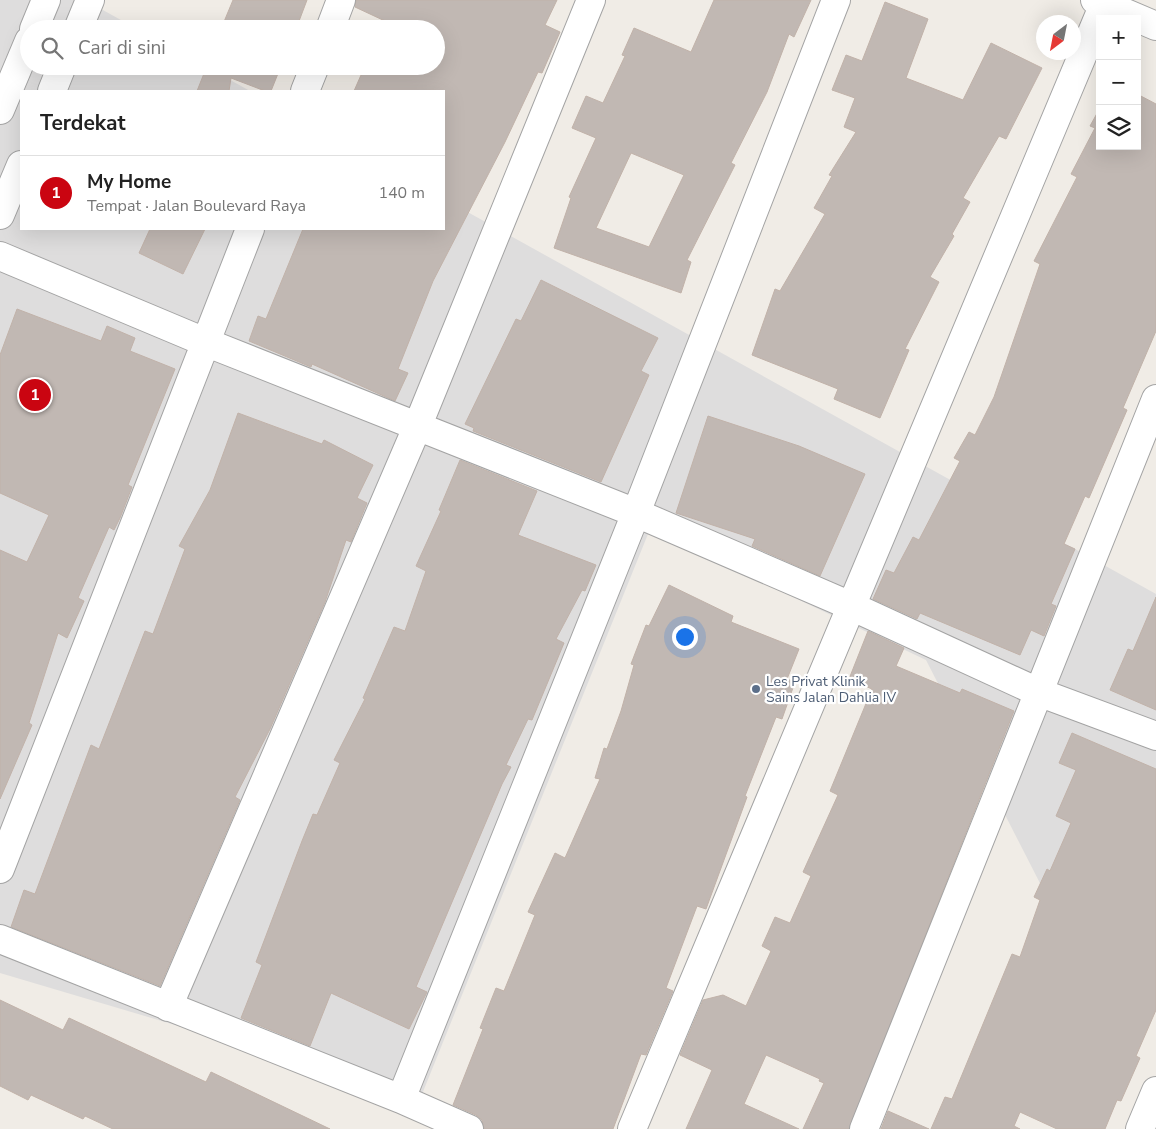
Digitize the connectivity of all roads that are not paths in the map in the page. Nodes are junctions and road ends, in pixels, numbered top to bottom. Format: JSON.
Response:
{"nodes":[{"id":1,"x":46,"y":0,"type":"edge"},
{"id":2,"x":90,"y":0,"type":"edge"},
{"id":3,"x":341,"y":0,"type":"edge"},
{"id":4,"x":591,"y":0,"type":"edge"},
{"id":5,"x":836,"y":0,"type":"edge"},
{"id":6,"x":1099,"y":2,"type":"edge"},
{"id":7,"x":38,"y":20,"type":"edge"},
{"id":8,"x":82,"y":20,"type":"edge"},
{"id":9,"x":333,"y":20,"type":"edge"},
{"id":10,"x":1156,"y":26,"type":"edge"},
{"id":11,"x":20,"y":62,"type":"edge"},
{"id":12,"x":58,"y":75,"type":"edge"},
{"id":13,"x":311,"y":75,"type":"edge"},
{"id":14,"x":52,"y":90,"type":"edge"},
{"id":15,"x":305,"y":90,"type":"edge"},
{"id":16,"x":0,"y":110,"type":"edge"},
{"id":17,"x":20,"y":167,"type":"edge"},
{"id":18,"x":0,"y":215,"type":"edge"},
{"id":19,"x":250,"y":230,"type":"edge"},
{"id":20,"x":0,"y":256,"type":"edge"},
{"id":21,"x":205,"y":342,"type":"junction"},
{"id":22,"x":1156,"y":399,"type":"edge"},
{"id":23,"x":418,"y":425,"type":"junction"},
{"id":24,"x":636,"y":513,"type":"junction"},
{"id":25,"x":851,"y":606,"type":"junction"},
{"id":26,"x":1038,"y":692,"type":"junction"},
{"id":27,"x":1156,"y":736,"type":"edge"},
{"id":28,"x":0,"y":869,"type":"edge"},
{"id":29,"x":0,"y":939,"type":"edge"},
{"id":30,"x":168,"y":1007,"type":"junction"},
{"id":31,"x":1156,"y":1091,"type":"edge"},
{"id":32,"x":401,"y":1099,"type":"junction"},
{"id":33,"x":469,"y":1129,"type":"edge"},
{"id":34,"x":632,"y":1129,"type":"edge"},
{"id":35,"x":864,"y":1129,"type":"edge"},
{"id":36,"x":1140,"y":1129,"type":"edge"}],
"edges":[{"from":1,"to":7,"type":"street"},
{"from":2,"to":8,"type":"street"},
{"from":3,"to":9,"type":"street"},
{"from":4,"to":23,"type":"street"},
{"from":5,"to":24,"type":"street"},
{"from":6,"to":10,"type":"street"},
{"from":6,"to":25,"type":"street"},
{"from":11,"to":16,"type":"street"},
{"from":12,"to":14,"type":"street"},
{"from":13,"to":15,"type":"street"},
{"from":17,"to":18,"type":"street"},
{"from":19,"to":21,"type":"street"},
{"from":20,"to":21,"type":"street"},
{"from":21,"to":23,"type":"street"},
{"from":21,"to":28,"type":"street"},
{"from":22,"to":26,"type":"street"},
{"from":23,"to":24,"type":"street"},
{"from":23,"to":30,"type":"street"},
{"from":24,"to":25,"type":"street"},
{"from":24,"to":32,"type":"street"},
{"from":25,"to":26,"type":"street"},
{"from":25,"to":34,"type":"street"},
{"from":26,"to":27,"type":"street"},
{"from":26,"to":35,"type":"street"},
{"from":29,"to":30,"type":"street"},
{"from":30,"to":32,"type":"street"},
{"from":31,"to":36,"type":"street"},
{"from":32,"to":33,"type":"street"}]}
